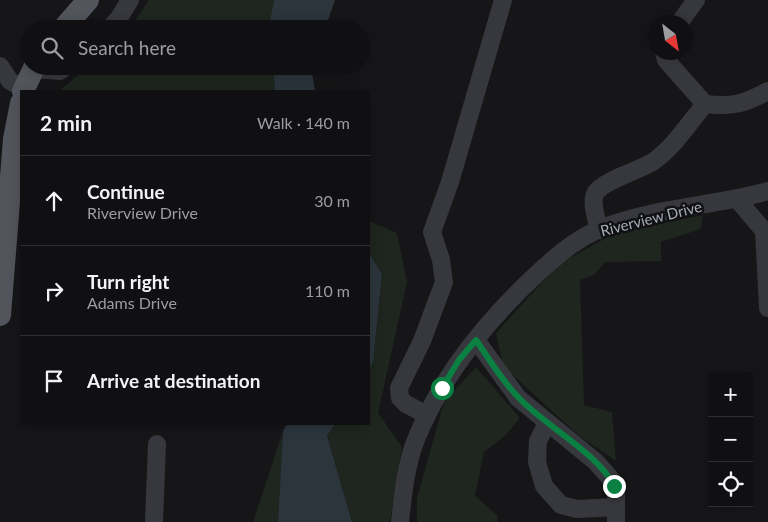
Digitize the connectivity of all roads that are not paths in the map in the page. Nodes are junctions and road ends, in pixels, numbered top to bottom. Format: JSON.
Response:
{"nodes":[{"id":1,"x":88,"y":0,"type":"edge"},
{"id":2,"x":130,"y":0,"type":"edge"},
{"id":3,"x":503,"y":0,"type":"edge"},
{"id":4,"x":696,"y":0,"type":"edge"},
{"id":5,"x":685,"y":15,"type":"edge"},
{"id":6,"x":71,"y":20,"type":"edge"},
{"id":7,"x":117,"y":20,"type":"edge"},
{"id":8,"x":666,"y":60,"type":"edge"},
{"id":9,"x":0,"y":66,"type":"edge"},
{"id":10,"x":50,"y":75,"type":"edge"},
{"id":11,"x":27,"y":84,"type":"edge"},
{"id":12,"x":768,"y":91,"type":"edge"},
{"id":13,"x":705,"y":104,"type":"junction"},
{"id":14,"x":20,"y":114,"type":"edge"},
{"id":15,"x":768,"y":191,"type":"edge"},
{"id":16,"x":736,"y":198,"type":"junction"},
{"id":17,"x":599,"y":230,"type":"junction"},
{"id":18,"x":768,"y":308,"type":"edge"},
{"id":19,"x":0,"y":315,"type":"edge"},
{"id":20,"x":476,"y":340,"type":"junction"},
{"id":21,"x":427,"y":415,"type":"junction"},
{"id":22,"x":547,"y":423,"type":"junction"},
{"id":23,"x":157,"y":444,"type":"dead end"},
{"id":24,"x":585,"y":515,"type":"edge"},
{"id":25,"x":616,"y":515,"type":"edge"},
{"id":26,"x":154,"y":522,"type":"edge"},
{"id":27,"x":400,"y":522,"type":"edge"}],
"edges":[{"from":1,"to":6,"type":"main road"},
{"from":2,"to":7,"type":"street"},
{"from":3,"to":21,"type":"street"},
{"from":4,"to":5,"type":"street"},
{"from":8,"to":13,"type":"street"},
{"from":9,"to":11,"type":"street"},
{"from":10,"to":11,"type":"street"},
{"from":12,"to":13,"type":"street"},
{"from":13,"to":17,"type":"street"},
{"from":14,"to":19,"type":"main road"},
{"from":15,"to":16,"type":"street","name":"Riverview Drive"},
{"from":16,"to":17,"type":"street","name":"Riverview Drive"},
{"from":16,"to":18,"type":"street"},
{"from":17,"to":20,"type":"street","name":"Riverview Drive"},
{"from":20,"to":21,"type":"street","name":"Riverview Drive"},
{"from":20,"to":22,"type":"street"},
{"from":21,"to":27,"type":"street","name":"Riverview Drive"},
{"from":22,"to":24,"type":"street"},
{"from":22,"to":25,"type":"street"},
{"from":23,"to":26,"type":"street"},
{"from":24,"to":25,"type":"street"}]}
